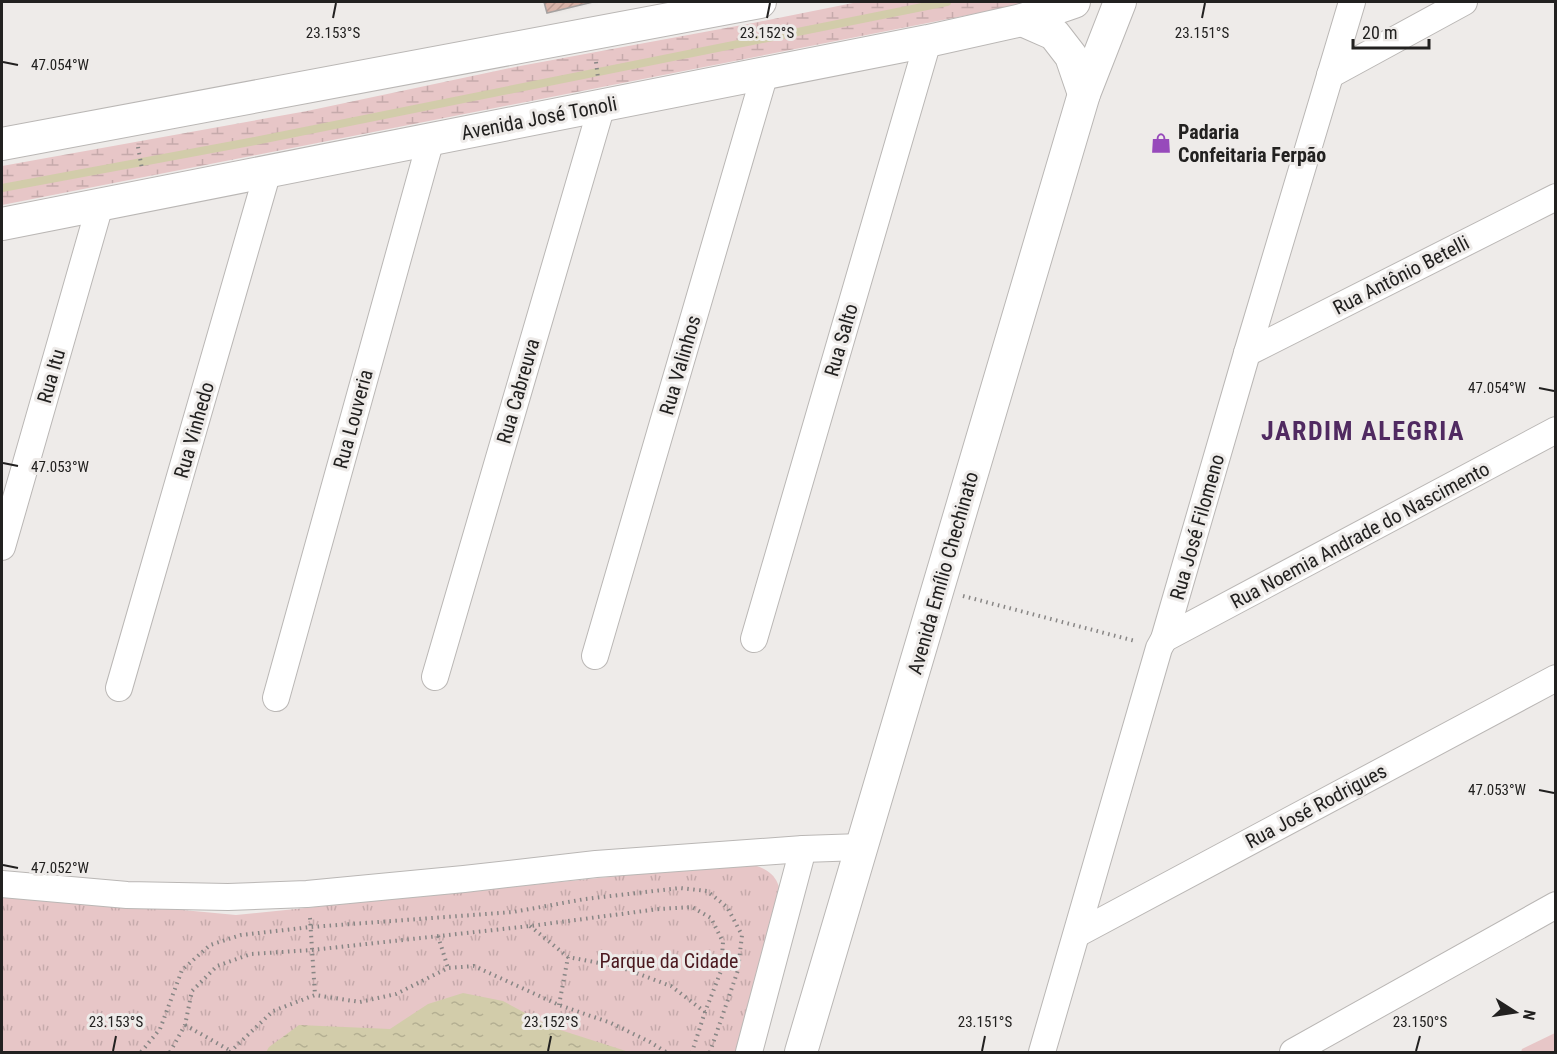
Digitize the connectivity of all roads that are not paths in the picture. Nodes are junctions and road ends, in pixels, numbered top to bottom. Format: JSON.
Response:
{"nodes":[{"id":1,"x":760,"y":2,"type":"edge"},
{"id":2,"x":1074,"y":2,"type":"edge"},
{"id":3,"x":1088,"y":2,"type":"edge"},
{"id":4,"x":1095,"y":2,"type":"edge"},
{"id":5,"x":1120,"y":2,"type":"edge"},
{"id":6,"x":1352,"y":2,"type":"edge"},
{"id":7,"x":1464,"y":2,"type":"edge"},
{"id":8,"x":1023,"y":20,"type":"junction"},
{"id":9,"x":928,"y":40,"type":"junction"},
{"id":10,"x":765,"y":73,"type":"junction"},
{"id":11,"x":1330,"y":75,"type":"junction"},
{"id":12,"x":600,"y":93,"type":"junction"},
{"id":13,"x":1084,"y":94,"type":"junction"},
{"id":14,"x":431,"y":139,"type":"junction"},
{"id":15,"x":2,"y":144,"type":"edge"},
{"id":16,"x":268,"y":171,"type":"junction"},
{"id":17,"x":1556,"y":197,"type":"edge"},
{"id":18,"x":100,"y":205,"type":"junction"},
{"id":19,"x":2,"y":224,"type":"edge"},
{"id":20,"x":1247,"y":353,"type":"junction"},
{"id":21,"x":1556,"y":430,"type":"edge"},
{"id":22,"x":2,"y":548,"type":"edge"},
{"id":23,"x":754,"y":639,"type":"dead end"},
{"id":24,"x":1162,"y":644,"type":"junction"},
{"id":25,"x":595,"y":656,"type":"dead end"},
{"id":26,"x":435,"y":677,"type":"dead end"},
{"id":27,"x":1556,"y":678,"type":"edge"},
{"id":28,"x":119,"y":688,"type":"dead end"},
{"id":29,"x":276,"y":698,"type":"dead end"},
{"id":30,"x":861,"y":848,"type":"junction"},
{"id":31,"x":803,"y":849,"type":"junction"},
{"id":32,"x":2,"y":884,"type":"edge"},
{"id":33,"x":1556,"y":905,"type":"edge"},
{"id":34,"x":1077,"y":934,"type":"junction"},
{"id":35,"x":749,"y":1053,"type":"edge"},
{"id":36,"x":801,"y":1053,"type":"edge"},
{"id":37,"x":1042,"y":1053,"type":"edge"},
{"id":38,"x":1293,"y":1053,"type":"edge"}],
"edges":[{"from":1,"to":15,"type":"main road"},
{"from":2,"to":8,"type":"main road","name":"Avenida José Tonoli"},
{"from":3,"to":13,"type":"main road","name":"Avenida Emílio Chechinato"},
{"from":4,"to":5,"type":"main road"},
{"from":5,"to":13,"type":"main road","name":"Avenida Emílio Chechinato"},
{"from":6,"to":11,"type":"street","name":"Rua José Filomeno"},
{"from":7,"to":11,"type":"street"},
{"from":8,"to":9,"type":"main road","name":"Avenida José Tonoli"},
{"from":8,"to":13,"type":"main road"},
{"from":9,"to":10,"type":"main road","name":"Avenida José Tonoli"},
{"from":9,"to":23,"type":"street","name":"Rua Salto"},
{"from":10,"to":12,"type":"main road","name":"Avenida José Tonoli"},
{"from":10,"to":25,"type":"street","name":"Rua Valinhos"},
{"from":11,"to":20,"type":"street","name":"Rua José Filomeno"},
{"from":12,"to":14,"type":"main road","name":"Avenida José Tonoli"},
{"from":12,"to":26,"type":"street","name":"Rua Cabreuva"},
{"from":13,"to":30,"type":"main road","name":"Avenida Emílio Chechinato"},
{"from":14,"to":16,"type":"main road","name":"Avenida José Tonoli"},
{"from":14,"to":29,"type":"street","name":"Rua Louveria"},
{"from":16,"to":18,"type":"main road","name":"Avenida José Tonoli"},
{"from":16,"to":28,"type":"street","name":"Rua Vinhedo"},
{"from":17,"to":20,"type":"street","name":"Rua Antônio Betelli"},
{"from":18,"to":19,"type":"main road","name":"Avenida José Tonoli"},
{"from":18,"to":22,"type":"street","name":"Rua Itu"},
{"from":20,"to":24,"type":"street","name":"Rua José Filomeno"},
{"from":21,"to":24,"type":"street","name":"Rua Noemia Andrade do Nascimento"},
{"from":24,"to":34,"type":"street","name":"Rua José Filomeno"},
{"from":27,"to":34,"type":"street","name":"Rua José Rodrigues"},
{"from":30,"to":31,"type":"street"},
{"from":30,"to":36,"type":"main road","name":"Avenida Emílio Chechinato"},
{"from":31,"to":32,"type":"street"},
{"from":31,"to":35,"type":"street"},
{"from":33,"to":38,"type":"street"},
{"from":34,"to":37,"type":"street","name":"Rua José Filomeno"}]}
